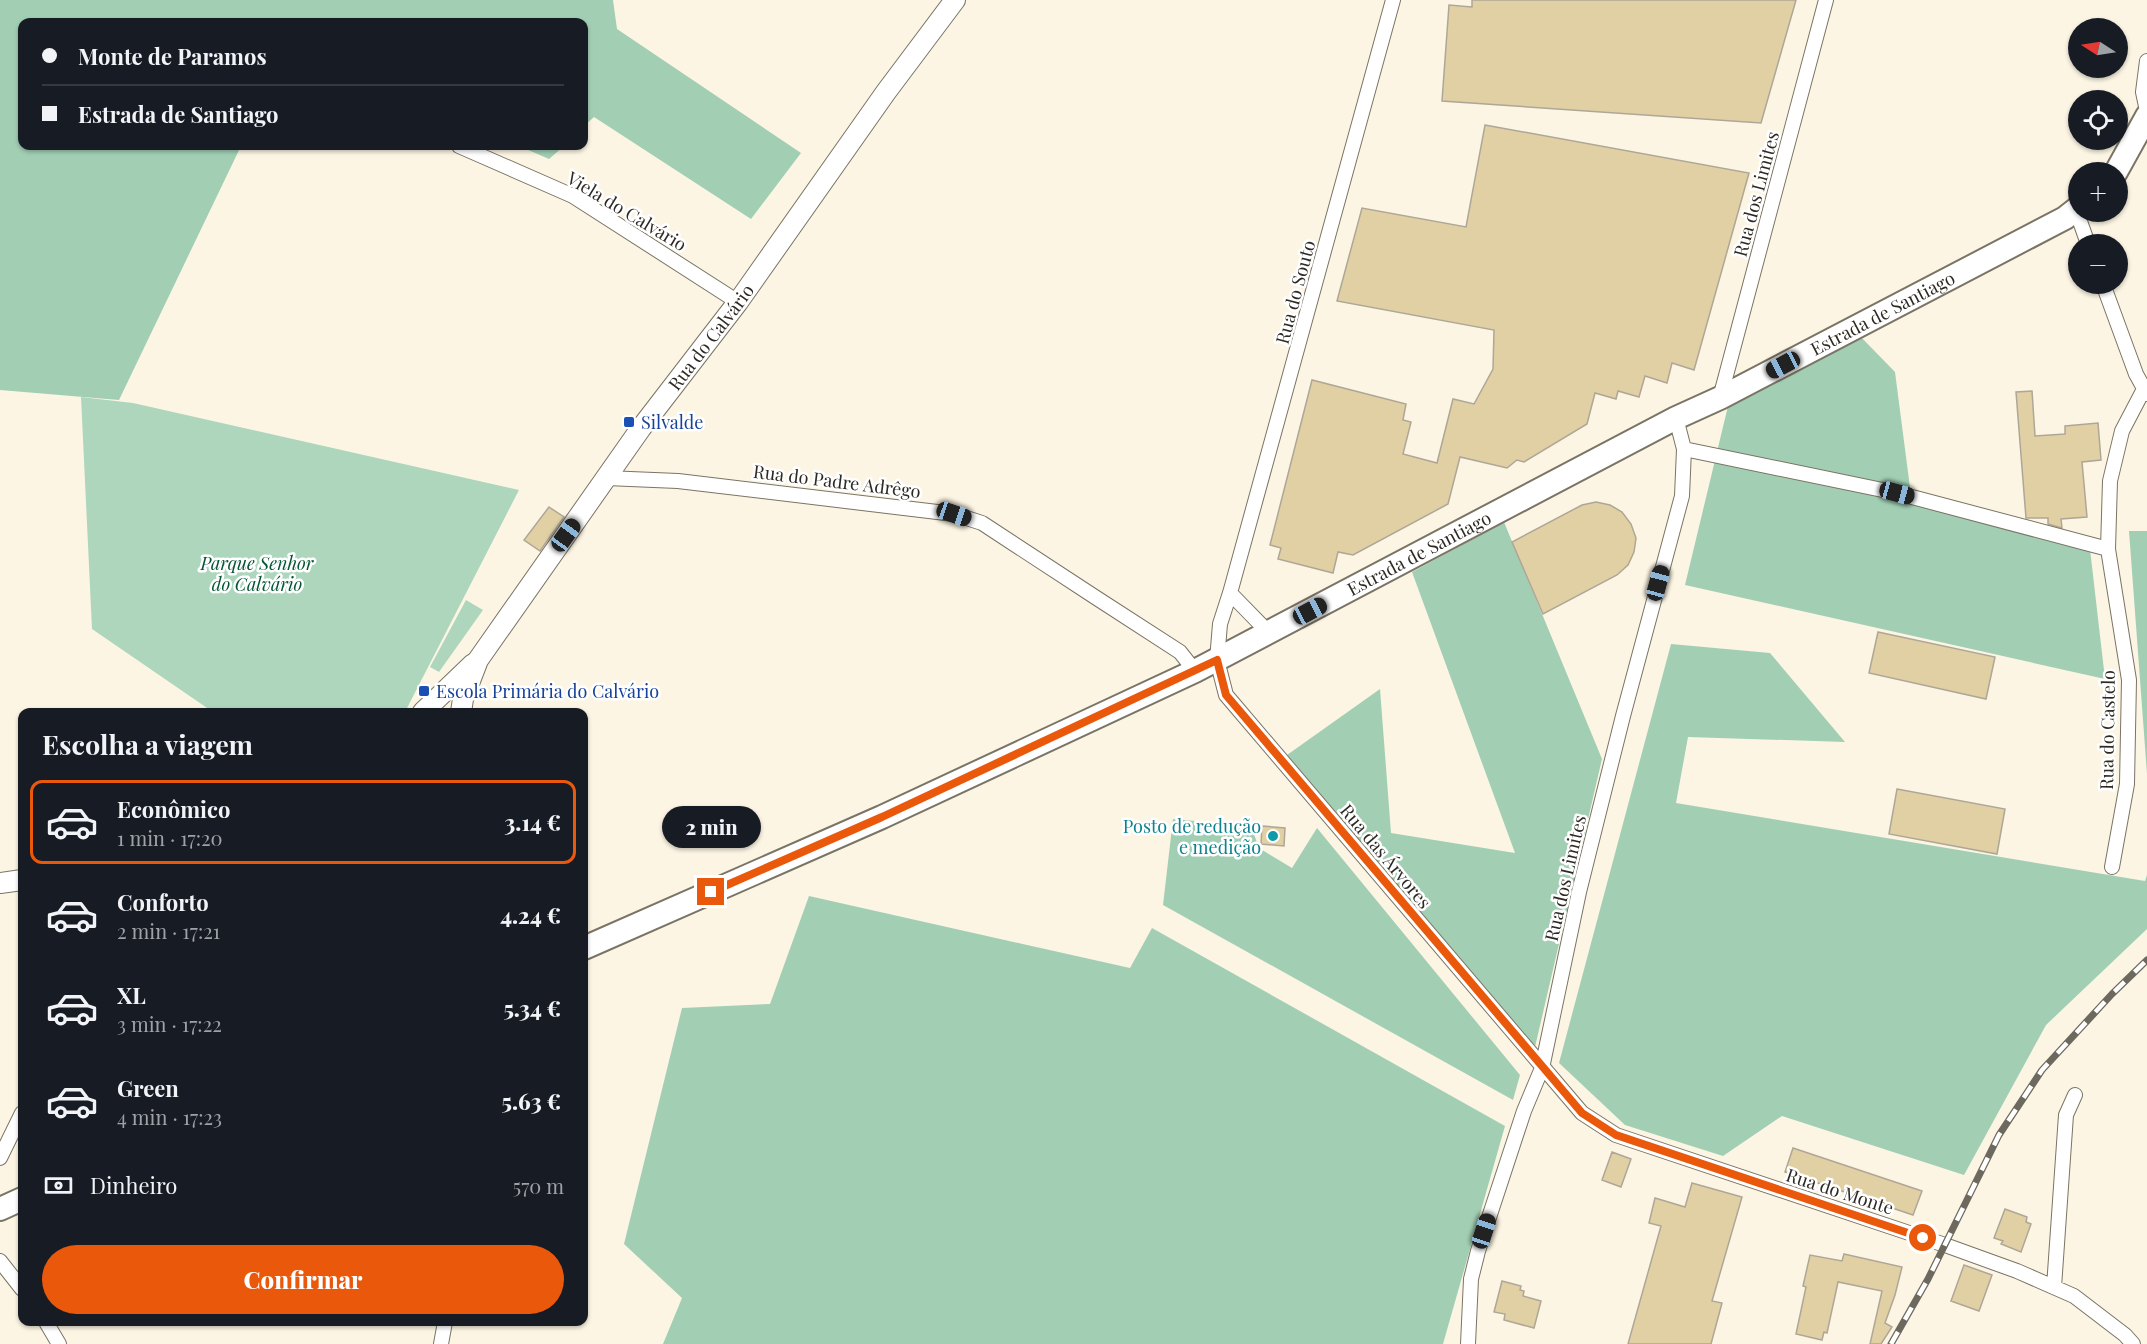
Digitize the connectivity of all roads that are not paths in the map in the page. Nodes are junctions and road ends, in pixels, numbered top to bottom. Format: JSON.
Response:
{"nodes":[{"id":1,"x":955,"y":0,"type":"edge"},
{"id":2,"x":1393,"y":0,"type":"edge"},
{"id":3,"x":1826,"y":0,"type":"edge"},
{"id":4,"x":2147,"y":61,"type":"edge"},
{"id":5,"x":2147,"y":111,"type":"edge"},
{"id":6,"x":2147,"y":116,"type":"edge"},
{"id":7,"x":468,"y":150,"type":"edge"},
{"id":8,"x":2122,"y":162,"type":"edge"},
{"id":9,"x":2068,"y":216,"type":"edge"},
{"id":10,"x":2107,"y":294,"type":"edge"},
{"id":11,"x":738,"y":302,"type":"junction"},
{"id":12,"x":2145,"y":391,"type":"edge"},
{"id":13,"x":1720,"y":398,"type":"junction"},
{"id":14,"x":1676,"y":418,"type":"junction"},
{"id":15,"x":1683,"y":449,"type":"junction"},
{"id":16,"x":606,"y":478,"type":"junction"},
{"id":17,"x":2108,"y":549,"type":"junction"},
{"id":18,"x":1230,"y":593,"type":"junction"},
{"id":19,"x":1269,"y":633,"type":"junction"},
{"id":20,"x":477,"y":660,"type":"junction"},
{"id":21,"x":1217,"y":660,"type":"junction"},
{"id":22,"x":1195,"y":671,"type":"junction"},
{"id":23,"x":427,"y":708,"type":"edge"},
{"id":24,"x":462,"y":708,"type":"edge"},
{"id":25,"x":2112,"y":867,"type":"dead end"},
{"id":26,"x":18,"y":881,"type":"edge"},
{"id":27,"x":0,"y":884,"type":"edge"},
{"id":28,"x":588,"y":946,"type":"edge"},
{"id":29,"x":1542,"y":1068,"type":"junction"},
{"id":30,"x":2075,"y":1095,"type":"dead end"},
{"id":31,"x":18,"y":1121,"type":"edge"},
{"id":32,"x":0,"y":1158,"type":"edge"},
{"id":33,"x":18,"y":1201,"type":"edge"},
{"id":34,"x":0,"y":1209,"type":"edge"},
{"id":35,"x":0,"y":1261,"type":"edge"},
{"id":36,"x":18,"y":1284,"type":"edge"},
{"id":37,"x":2054,"y":1287,"type":"junction"},
{"id":38,"x":48,"y":1326,"type":"edge"},
{"id":39,"x":444,"y":1326,"type":"edge"},
{"id":40,"x":59,"y":1344,"type":"edge"},
{"id":41,"x":441,"y":1344,"type":"edge"},
{"id":42,"x":1468,"y":1344,"type":"edge"},
{"id":43,"x":2133,"y":1344,"type":"edge"}],
"edges":[{"from":1,"to":11,"type":"main road","name":"Rua do Calvário"},
{"from":2,"to":18,"type":"street","name":"Rua do Souto"},
{"from":3,"to":13,"type":"street","name":"Rua dos Limites"},
{"from":4,"to":5,"type":"street"},
{"from":6,"to":8,"type":"main road"},
{"from":7,"to":11,"type":"street","name":"Viela do Calvário"},
{"from":9,"to":13,"type":"main road","name":"Estrada de Santiago"},
{"from":10,"to":12,"type":"street","name":"Rua do Castelo"},
{"from":11,"to":16,"type":"main road","name":"Rua do Calvário"},
{"from":12,"to":17,"type":"street","name":"Rua do Castelo"},
{"from":13,"to":14,"type":"main road","name":"Estrada de Santiago"},
{"from":14,"to":15,"type":"street","name":"Rua dos Limites"},
{"from":14,"to":19,"type":"main road","name":"Estrada de Santiago"},
{"from":15,"to":17,"type":"street"},
{"from":15,"to":29,"type":"street","name":"Rua dos Limites"},
{"from":16,"to":20,"type":"main road","name":"Rua do Calvário"},
{"from":16,"to":22,"type":"street","name":"Rua do Padre Adrêgo"},
{"from":17,"to":25,"type":"street","name":"Rua do Castelo"},
{"from":18,"to":19,"type":"street"},
{"from":18,"to":21,"type":"street","name":"Rua do Souto"},
{"from":19,"to":21,"type":"main road","name":"Estrada de Santiago"},
{"from":20,"to":23,"type":"main road"},
{"from":20,"to":24,"type":"main road","name":"Rua do Calvário"},
{"from":21,"to":22,"type":"main road","name":"Estrada de Santiago"},
{"from":21,"to":29,"type":"street","name":"Rua das Árvores"},
{"from":22,"to":28,"type":"main road","name":"Estrada de Santiago"},
{"from":26,"to":27,"type":"main road"},
{"from":29,"to":37,"type":"street","name":"Rua do Monte"},
{"from":29,"to":42,"type":"street","name":"Rua dos Limites"},
{"from":30,"to":37,"type":"street"},
{"from":31,"to":32,"type":"street"},
{"from":33,"to":34,"type":"main road"},
{"from":35,"to":36,"type":"street"},
{"from":37,"to":43,"type":"street","name":"Rua do Monte"},
{"from":38,"to":40,"type":"street"},
{"from":39,"to":41,"type":"street"}]}
